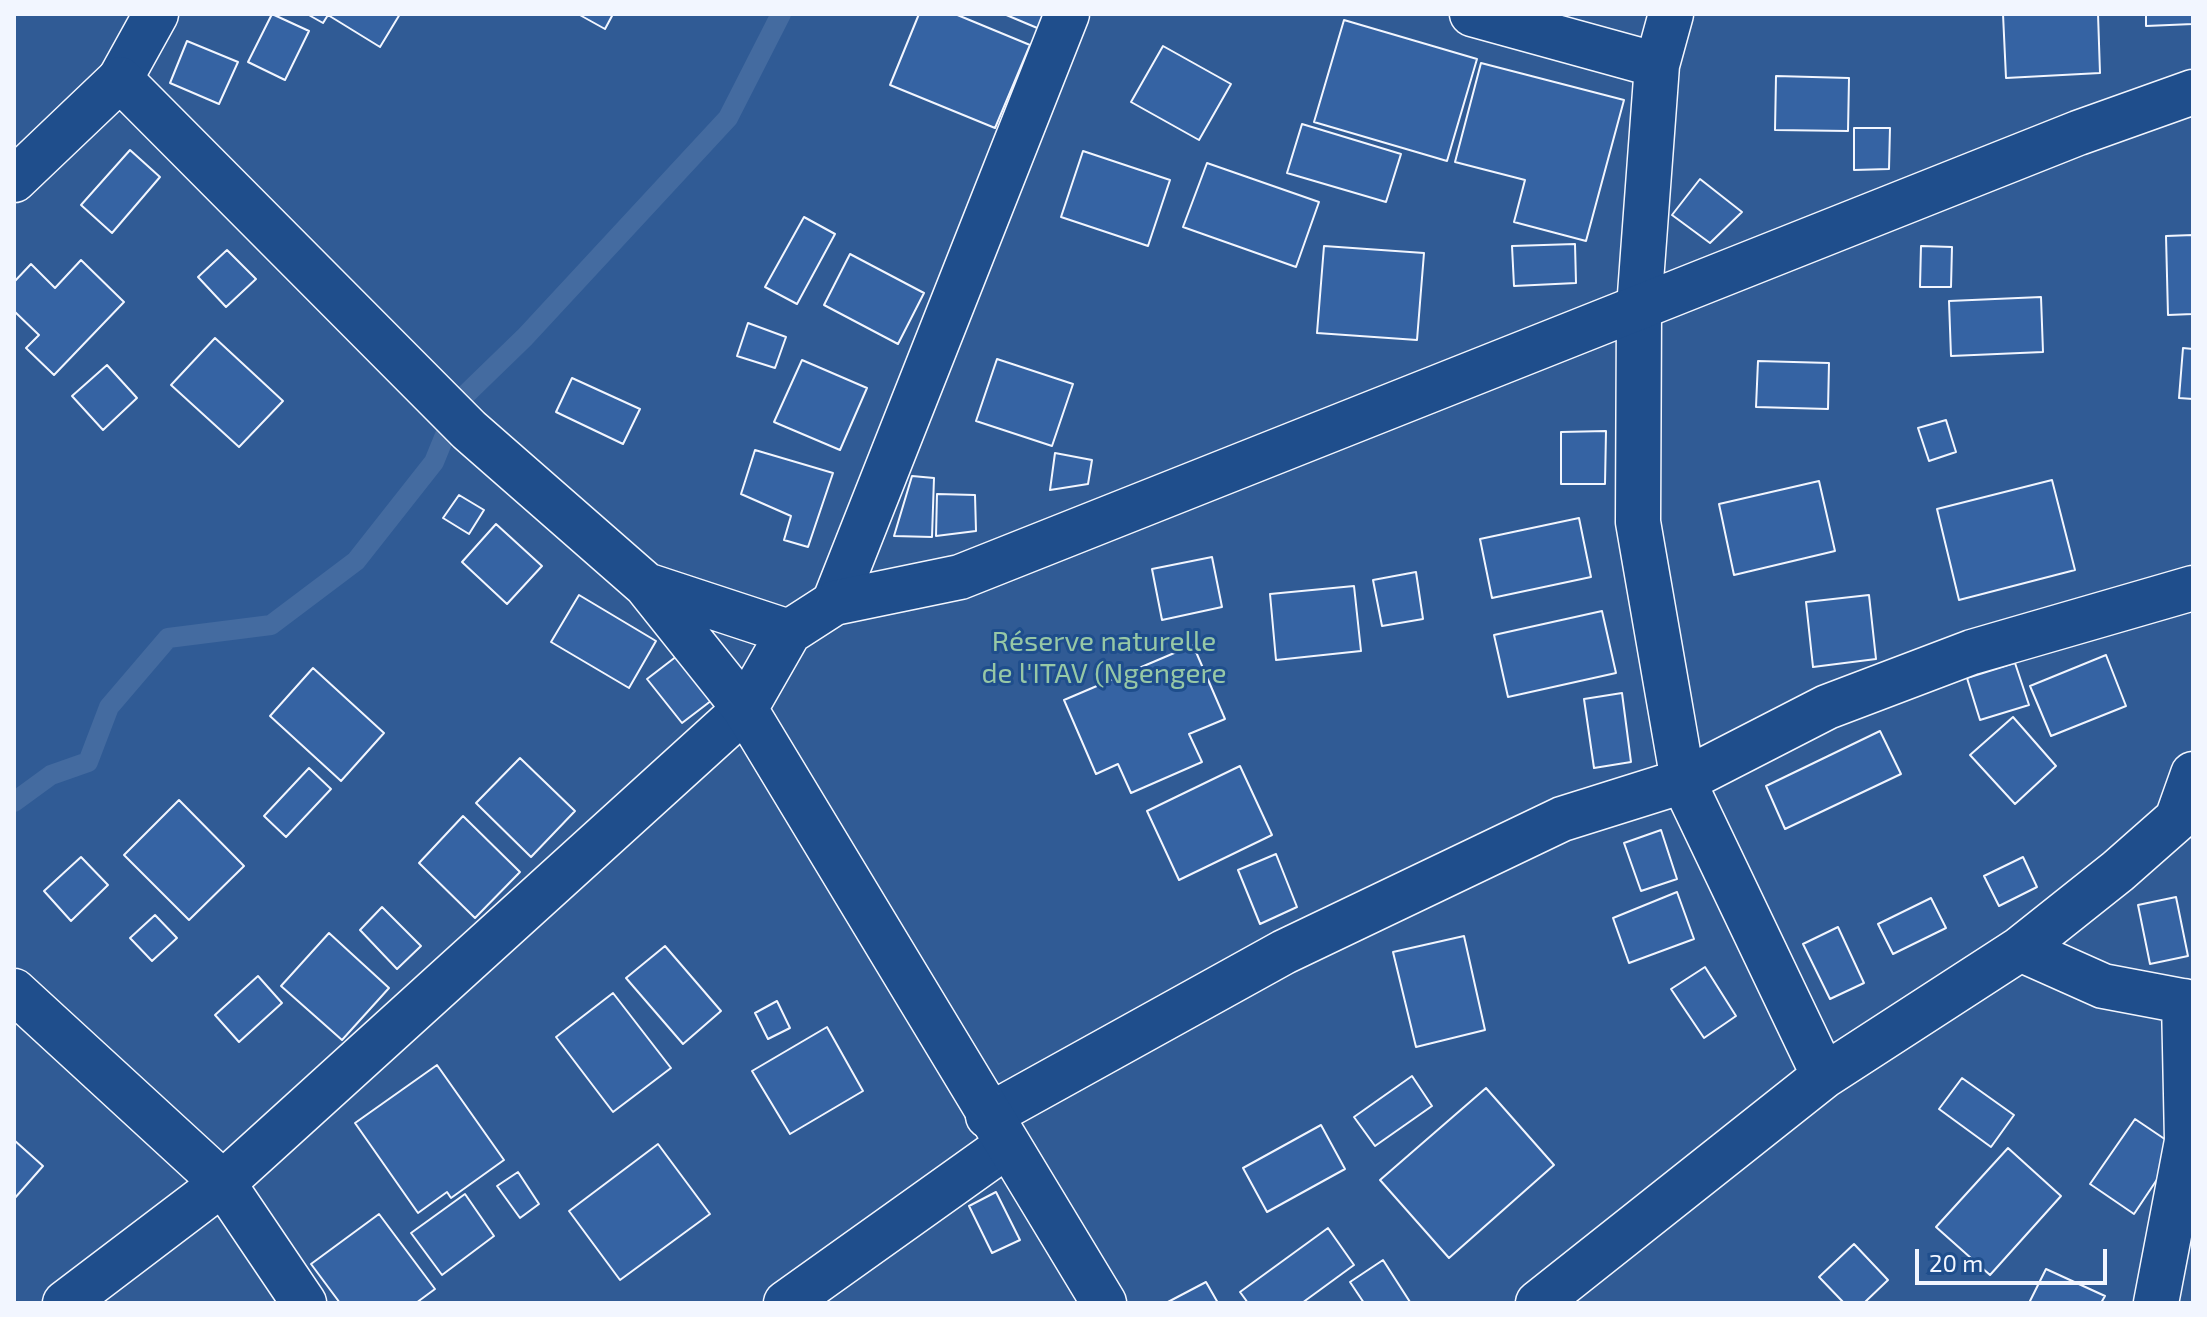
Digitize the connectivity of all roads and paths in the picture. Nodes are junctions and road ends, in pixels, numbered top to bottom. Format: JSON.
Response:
{"nodes":[{"id":1,"x":156,"y":14,"type":"edge"},
{"id":2,"x":1067,"y":14,"type":"edge"},
{"id":3,"x":1472,"y":14,"type":"edge"},
{"id":4,"x":1671,"y":14,"type":"edge"},
{"id":5,"x":1657,"y":65,"type":"junction"},
{"id":6,"x":120,"y":79,"type":"junction"},
{"id":7,"x":2193,"y":92,"type":"edge"},
{"id":8,"x":14,"y":180,"type":"edge"},
{"id":9,"x":1639,"y":308,"type":"junction"},
{"id":10,"x":646,"y":585,"type":"junction"},
{"id":11,"x":2193,"y":588,"type":"edge"},
{"id":12,"x":834,"y":603,"type":"junction"},
{"id":13,"x":789,"y":632,"type":"junction"},
{"id":14,"x":745,"y":709,"type":"junction"},
{"id":15,"x":2193,"y":774,"type":"edge"},
{"id":16,"x":1683,"y":781,"type":"junction"},
{"id":17,"x":2185,"y":815,"type":"edge"},
{"id":18,"x":2020,"y":949,"type":"junction"},
{"id":19,"x":14,"y":991,"type":"edge"},
{"id":20,"x":2188,"y":1002,"type":"edge"},
{"id":21,"x":1824,"y":1076,"type":"junction"},
{"id":22,"x":997,"y":1131,"type":"junction"},
{"id":23,"x":223,"y":1183,"type":"junction"},
{"id":24,"x":65,"y":1303,"type":"edge"},
{"id":25,"x":304,"y":1303,"type":"edge"},
{"id":26,"x":786,"y":1303,"type":"edge"},
{"id":27,"x":1104,"y":1303,"type":"edge"},
{"id":28,"x":1538,"y":1303,"type":"edge"},
{"id":29,"x":2156,"y":1303,"type":"edge"}],
"edges":[{"from":1,"to":6,"type":"street"},
{"from":2,"to":12,"type":"street"},
{"from":3,"to":5,"type":"street"},
{"from":4,"to":5,"type":"street"},
{"from":5,"to":9,"type":"street"},
{"from":6,"to":8,"type":"street"},
{"from":6,"to":10,"type":"street"},
{"from":7,"to":9,"type":"street"},
{"from":9,"to":12,"type":"street"},
{"from":9,"to":16,"type":"street"},
{"from":10,"to":13,"type":"street"},
{"from":10,"to":14,"type":"street"},
{"from":11,"to":16,"type":"street"},
{"from":12,"to":13,"type":"street"},
{"from":13,"to":14,"type":"street"},
{"from":14,"to":22,"type":"street"},
{"from":14,"to":23,"type":"street"},
{"from":15,"to":17,"type":"street"},
{"from":16,"to":21,"type":"street"},
{"from":16,"to":22,"type":"street"},
{"from":17,"to":18,"type":"street"},
{"from":18,"to":20,"type":"street"},
{"from":18,"to":21,"type":"street"},
{"from":19,"to":23,"type":"street"},
{"from":20,"to":29,"type":"street"},
{"from":21,"to":28,"type":"street"},
{"from":22,"to":26,"type":"street"},
{"from":22,"to":27,"type":"street"},
{"from":23,"to":24,"type":"street"},
{"from":23,"to":25,"type":"street"}]}
